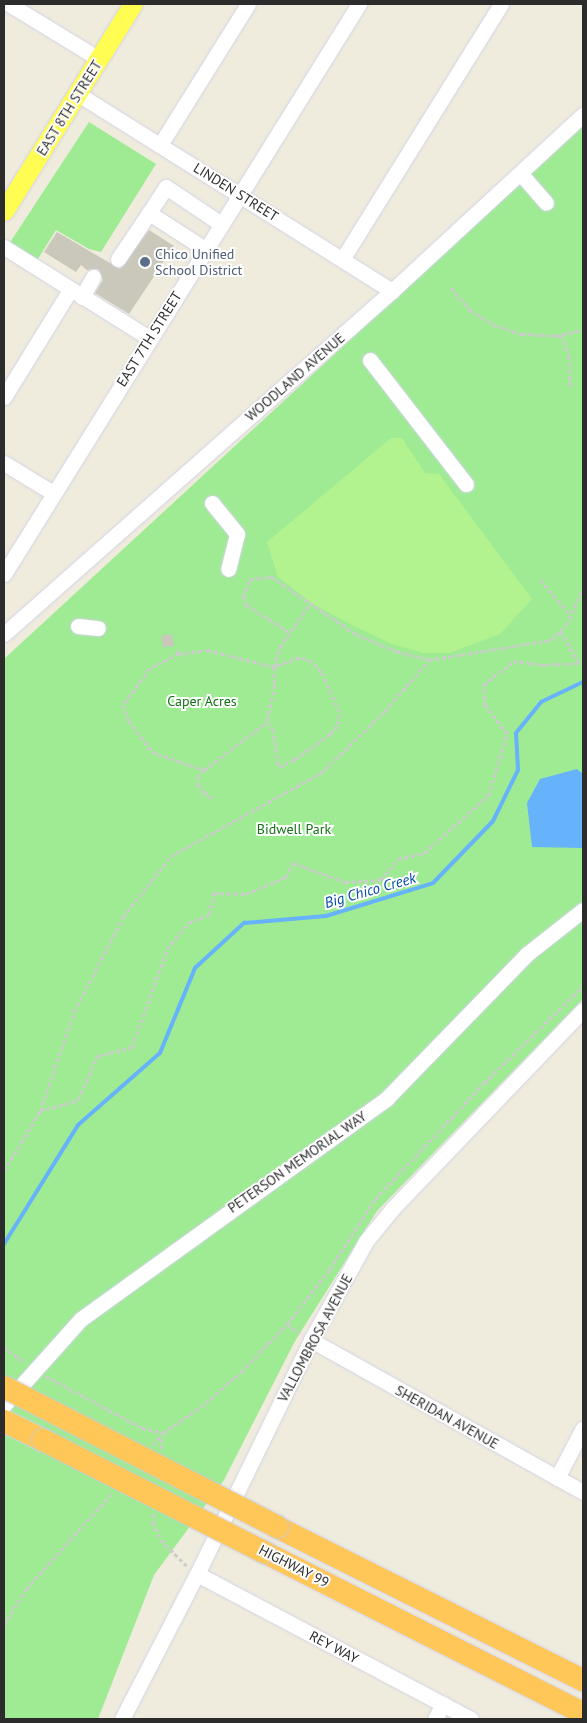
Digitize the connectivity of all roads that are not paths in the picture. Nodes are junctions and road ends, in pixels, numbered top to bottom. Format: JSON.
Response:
{"nodes":[{"id":1,"x":9,"y":4,"type":"edge"},
{"id":2,"x":133,"y":4,"type":"edge"},
{"id":3,"x":248,"y":4,"type":"edge"},
{"id":4,"x":360,"y":4,"type":"edge"},
{"id":5,"x":501,"y":4,"type":"edge"},
{"id":6,"x":99,"y":59,"type":"junction"},
{"id":7,"x":78,"y":94,"type":"junction"},
{"id":8,"x":583,"y":116,"type":"edge"},
{"id":9,"x":160,"y":145,"type":"junction"},
{"id":10,"x":520,"y":174,"type":"junction"},
{"id":11,"x":239,"y":195,"type":"junction"},
{"id":12,"x":546,"y":203,"type":"dead end"},
{"id":13,"x":4,"y":211,"type":"edge"},
{"id":14,"x":149,"y":213,"type":"junction"},
{"id":15,"x":221,"y":224,"type":"junction"},
{"id":16,"x":4,"y":247,"type":"edge"},
{"id":17,"x":205,"y":249,"type":"junction"},
{"id":18,"x":343,"y":258,"type":"junction"},
{"id":19,"x":118,"y":259,"type":"dead end"},
{"id":20,"x":93,"y":277,"type":"dead end"},
{"id":21,"x":392,"y":291,"type":"junction"},
{"id":22,"x":76,"y":293,"type":"junction"},
{"id":23,"x":149,"y":338,"type":"junction"},
{"id":24,"x":370,"y":360,"type":"dead end"},
{"id":25,"x":4,"y":397,"type":"edge"},
{"id":26,"x":4,"y":463,"type":"edge"},
{"id":27,"x":466,"y":484,"type":"dead end"},
{"id":28,"x":53,"y":493,"type":"junction"},
{"id":29,"x":212,"y":503,"type":"dead end"},
{"id":30,"x":228,"y":569,"type":"dead end"},
{"id":31,"x":4,"y":574,"type":"edge"},
{"id":32,"x":78,"y":626,"type":"dead end"},
{"id":33,"x":98,"y":628,"type":"dead end"},
{"id":34,"x":4,"y":634,"type":"edge"},
{"id":35,"x":583,"y":910,"type":"edge"},
{"id":36,"x":583,"y":1010,"type":"edge"},
{"id":37,"x":311,"y":1340,"type":"junction"},
{"id":38,"x":4,"y":1370,"type":"edge"},
{"id":39,"x":4,"y":1387,"type":"edge"},
{"id":40,"x":4,"y":1405,"type":"edge"},
{"id":41,"x":50,"y":1411,"type":"junction"},
{"id":42,"x":4,"y":1421,"type":"edge"},
{"id":43,"x":583,"y":1428,"type":"edge"},
{"id":44,"x":4,"y":1430,"type":"edge"},
{"id":45,"x":43,"y":1440,"type":"junction"},
{"id":46,"x":557,"y":1478,"type":"junction"},
{"id":47,"x":583,"y":1492,"type":"edge"},
{"id":48,"x":197,"y":1574,"type":"junction"},
{"id":49,"x":583,"y":1680,"type":"edge"},
{"id":50,"x":442,"y":1704,"type":"junction"},
{"id":51,"x":583,"y":1713,"type":"edge"},
{"id":52,"x":122,"y":1719,"type":"edge"},
{"id":53,"x":435,"y":1719,"type":"edge"},
{"id":54,"x":471,"y":1719,"type":"edge"}],
"edges":[{"from":1,"to":6,"type":"street"},
{"from":2,"to":6,"type":"main road","name":"EAST 8TH STREET"},
{"from":3,"to":9,"type":"street"},
{"from":4,"to":11,"type":"street","name":"EAST 7TH STREET"},
{"from":5,"to":18,"type":"street"},
{"from":6,"to":7,"type":"main road","name":"EAST 8TH STREET"},
{"from":7,"to":9,"type":"street","name":"LINDEN STREET"},
{"from":7,"to":13,"type":"main road","name":"EAST 8TH STREET"},
{"from":8,"to":10,"type":"street","name":"WOODLAND AVENUE"},
{"from":9,"to":11,"type":"street","name":"LINDEN STREET"},
{"from":10,"to":12,"type":"street"},
{"from":10,"to":21,"type":"street","name":"WOODLAND AVENUE"},
{"from":11,"to":15,"type":"street","name":"EAST 7TH STREET"},
{"from":11,"to":18,"type":"street","name":"LINDEN STREET"},
{"from":14,"to":15,"type":"street"},
{"from":14,"to":17,"type":"street"},
{"from":14,"to":19,"type":"street"},
{"from":15,"to":17,"type":"street","name":"EAST 7TH STREET"},
{"from":16,"to":22,"type":"street"},
{"from":17,"to":23,"type":"street","name":"EAST 7TH STREET"},
{"from":18,"to":21,"type":"street","name":"LINDEN STREET"},
{"from":20,"to":22,"type":"street"},
{"from":21,"to":34,"type":"street","name":"WOODLAND AVENUE"},
{"from":22,"to":23,"type":"street"},
{"from":22,"to":25,"type":"street"},
{"from":23,"to":28,"type":"street","name":"EAST 7TH STREET"},
{"from":24,"to":27,"type":"street"},
{"from":26,"to":28,"type":"street"},
{"from":28,"to":31,"type":"street","name":"EAST 7TH STREET"},
{"from":29,"to":30,"type":"street"},
{"from":32,"to":33,"type":"street"},
{"from":35,"to":40,"type":"street","name":"PETERSON MEMORIAL WAY"},
{"from":36,"to":37,"type":"street","name":"VALLOMBROSA AVENUE"},
{"from":37,"to":46,"type":"street","name":"SHERIDAN AVENUE"},
{"from":37,"to":48,"type":"street","name":"VALLOMBROSA AVENUE"},
{"from":38,"to":41,"type":"highway","bridge":true},
{"from":39,"to":41,"type":"highway","bridge":true},
{"from":41,"to":49,"type":"highway","name":"HIGHWAY 99","bridge":true},
{"from":42,"to":45,"type":"highway","name":"HIGHWAY 99"},
{"from":43,"to":46,"type":"street"},
{"from":44,"to":45,"type":"highway"},
{"from":45,"to":51,"type":"highway","name":"HIGHWAY 99","bridge":true},
{"from":46,"to":47,"type":"street","name":"SHERIDAN AVENUE"},
{"from":48,"to":50,"type":"street","name":"REY WAY"},
{"from":48,"to":52,"type":"street","name":"VALLOMBROSA AVENUE"},
{"from":50,"to":53,"type":"street"},
{"from":50,"to":54,"type":"street","name":"REY WAY"}]}
